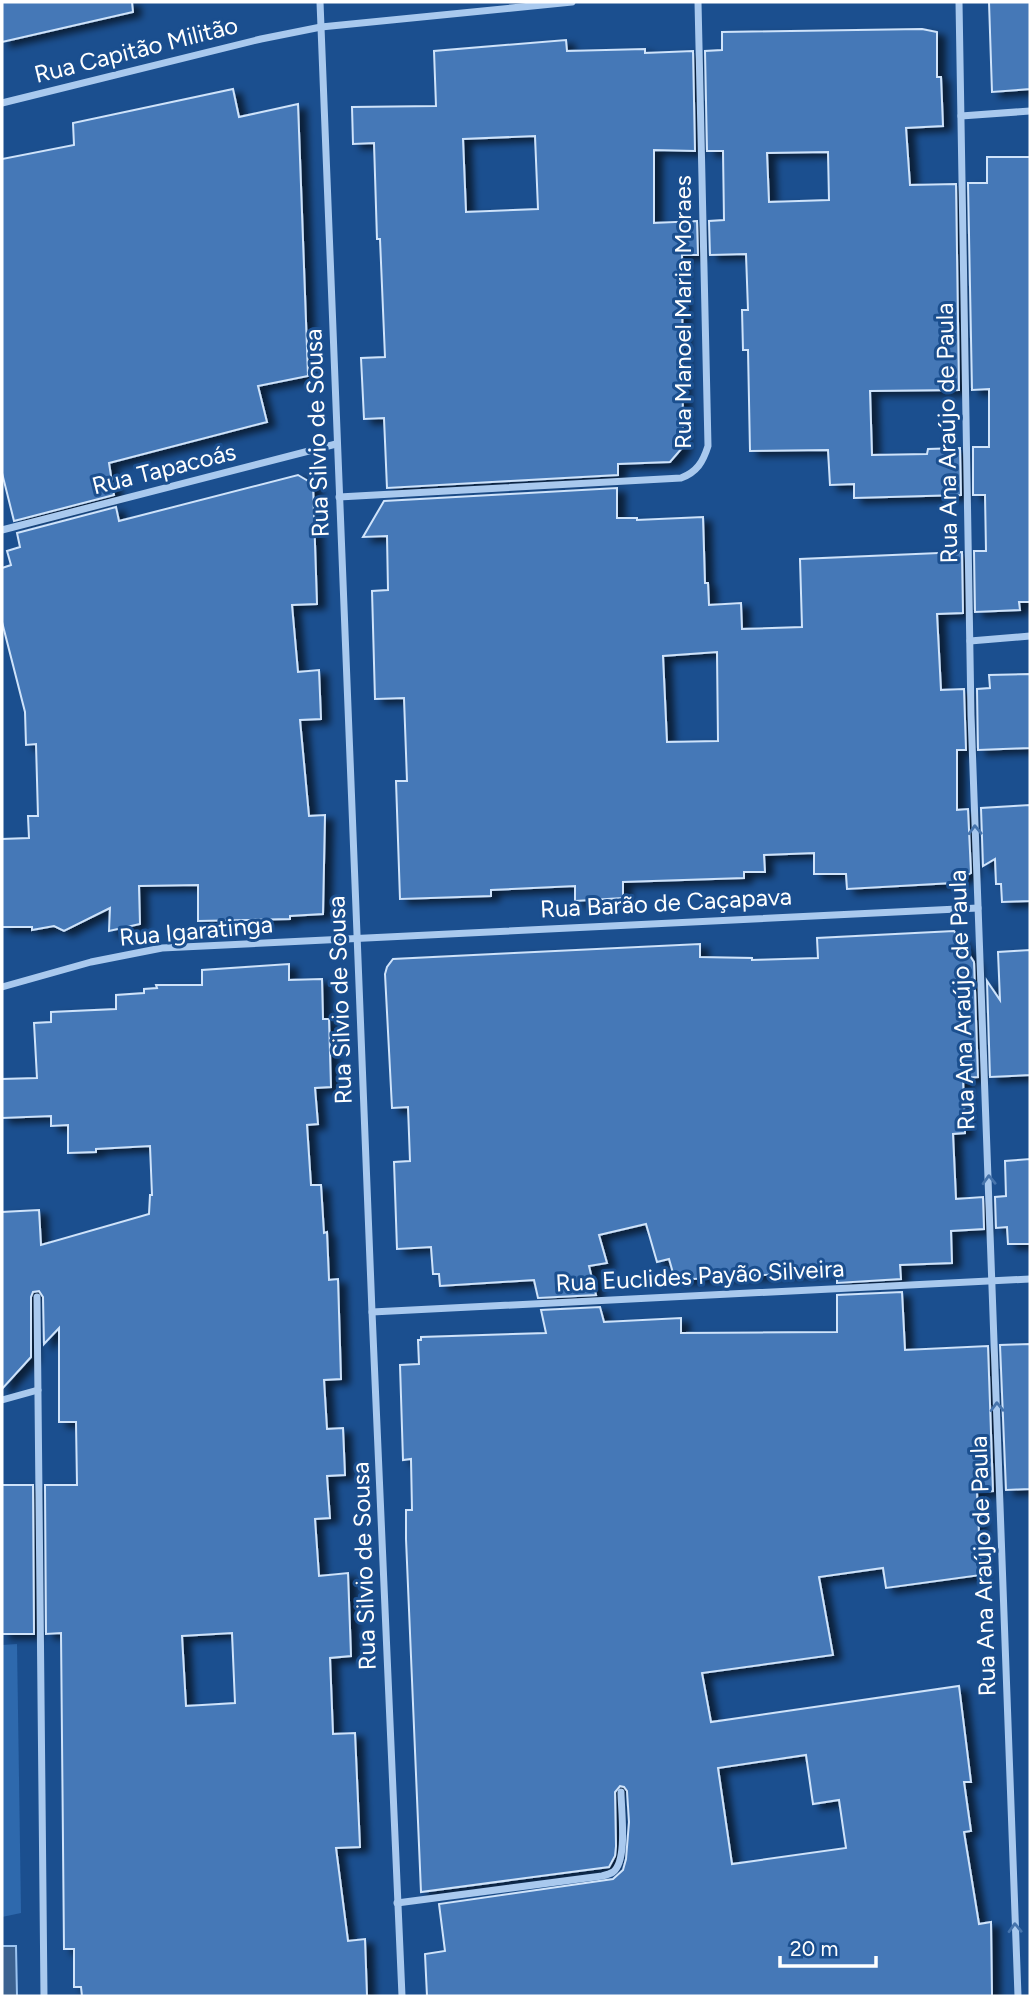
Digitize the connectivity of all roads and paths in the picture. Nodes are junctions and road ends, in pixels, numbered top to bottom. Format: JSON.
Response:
{"nodes":[{"id":1,"x":320,"y":2,"type":"edge"},
{"id":2,"x":572,"y":2,"type":"edge"},
{"id":3,"x":698,"y":2,"type":"edge"},
{"id":4,"x":959,"y":2,"type":"edge"},
{"id":5,"x":321,"y":27,"type":"junction"},
{"id":6,"x":2,"y":103,"type":"edge"},
{"id":7,"x":1030,"y":111,"type":"edge"},
{"id":8,"x":961,"y":116,"type":"junction"},
{"id":9,"x":336,"y":444,"type":"junction"},
{"id":10,"x":339,"y":497,"type":"junction"},
{"id":11,"x":2,"y":530,"type":"edge"},
{"id":12,"x":1030,"y":636,"type":"edge"},
{"id":13,"x":970,"y":641,"type":"junction"},
{"id":14,"x":978,"y":908,"type":"junction"},
{"id":15,"x":356,"y":937,"type":"junction"},
{"id":16,"x":2,"y":987,"type":"edge"},
{"id":17,"x":1030,"y":1279,"type":"edge"},
{"id":18,"x":993,"y":1281,"type":"junction"},
{"id":19,"x":37,"y":1297,"type":"dead end"},
{"id":20,"x":372,"y":1311,"type":"junction"},
{"id":21,"x":38,"y":1390,"type":"junction"},
{"id":22,"x":2,"y":1400,"type":"edge"},
{"id":23,"x":621,"y":1792,"type":"dead end"},
{"id":24,"x":397,"y":1903,"type":"junction"},
{"id":25,"x":44,"y":1996,"type":"edge"},
{"id":26,"x":402,"y":1996,"type":"edge"},
{"id":27,"x":1018,"y":1996,"type":"edge"}],
"edges":[{"from":1,"to":5,"type":"street","name":"Rua Silvio de Sousa"},
{"from":2,"to":5,"type":"street","name":"Rua Capitão Militão"},
{"from":3,"to":10,"type":"street","name":"Rua Manoel Maria Moraes"},
{"from":4,"to":8,"type":"street","name":"Rua Ana Araújo de Paula"},
{"from":5,"to":6,"type":"street","name":"Rua Capitão Militão"},
{"from":5,"to":9,"type":"street","name":"Rua Silvio de Sousa"},
{"from":7,"to":8,"type":"street"},
{"from":8,"to":13,"type":"street","name":"Rua Ana Araújo de Paula"},
{"from":9,"to":10,"type":"street","name":"Rua Silvio de Sousa"},
{"from":9,"to":11,"type":"street","name":"Rua Tapacoás"},
{"from":10,"to":15,"type":"street","name":"Rua Silvio de Sousa"},
{"from":12,"to":13,"type":"street"},
{"from":14,"to":13,"type":"street","name":"Rua Ana Araújo de Paula","one_way":true},
{"from":14,"to":15,"type":"street","name":"Rua Barão de Caçapava"},
{"from":18,"to":14,"type":"street","name":"Rua Ana Araújo de Paula","one_way":true},
{"from":15,"to":16,"type":"street","name":"Rua Igaratinga"},
{"from":15,"to":20,"type":"street","name":"Rua Silvio de Sousa"},
{"from":17,"to":18,"type":"street","name":"Rua Euclides Payão Silveira"},
{"from":18,"to":20,"type":"street","name":"Rua Euclides Payão Silveira"},
{"from":27,"to":18,"type":"street","name":"Rua Ana Araújo de Paula","one_way":true},
{"from":19,"to":21,"type":"street"},
{"from":20,"to":24,"type":"street","name":"Rua Silvio de Sousa"},
{"from":21,"to":22,"type":"street"},
{"from":21,"to":25,"type":"street"},
{"from":23,"to":24,"type":"street"},
{"from":24,"to":26,"type":"street","name":"Rua Silvio de Sousa"}]}
